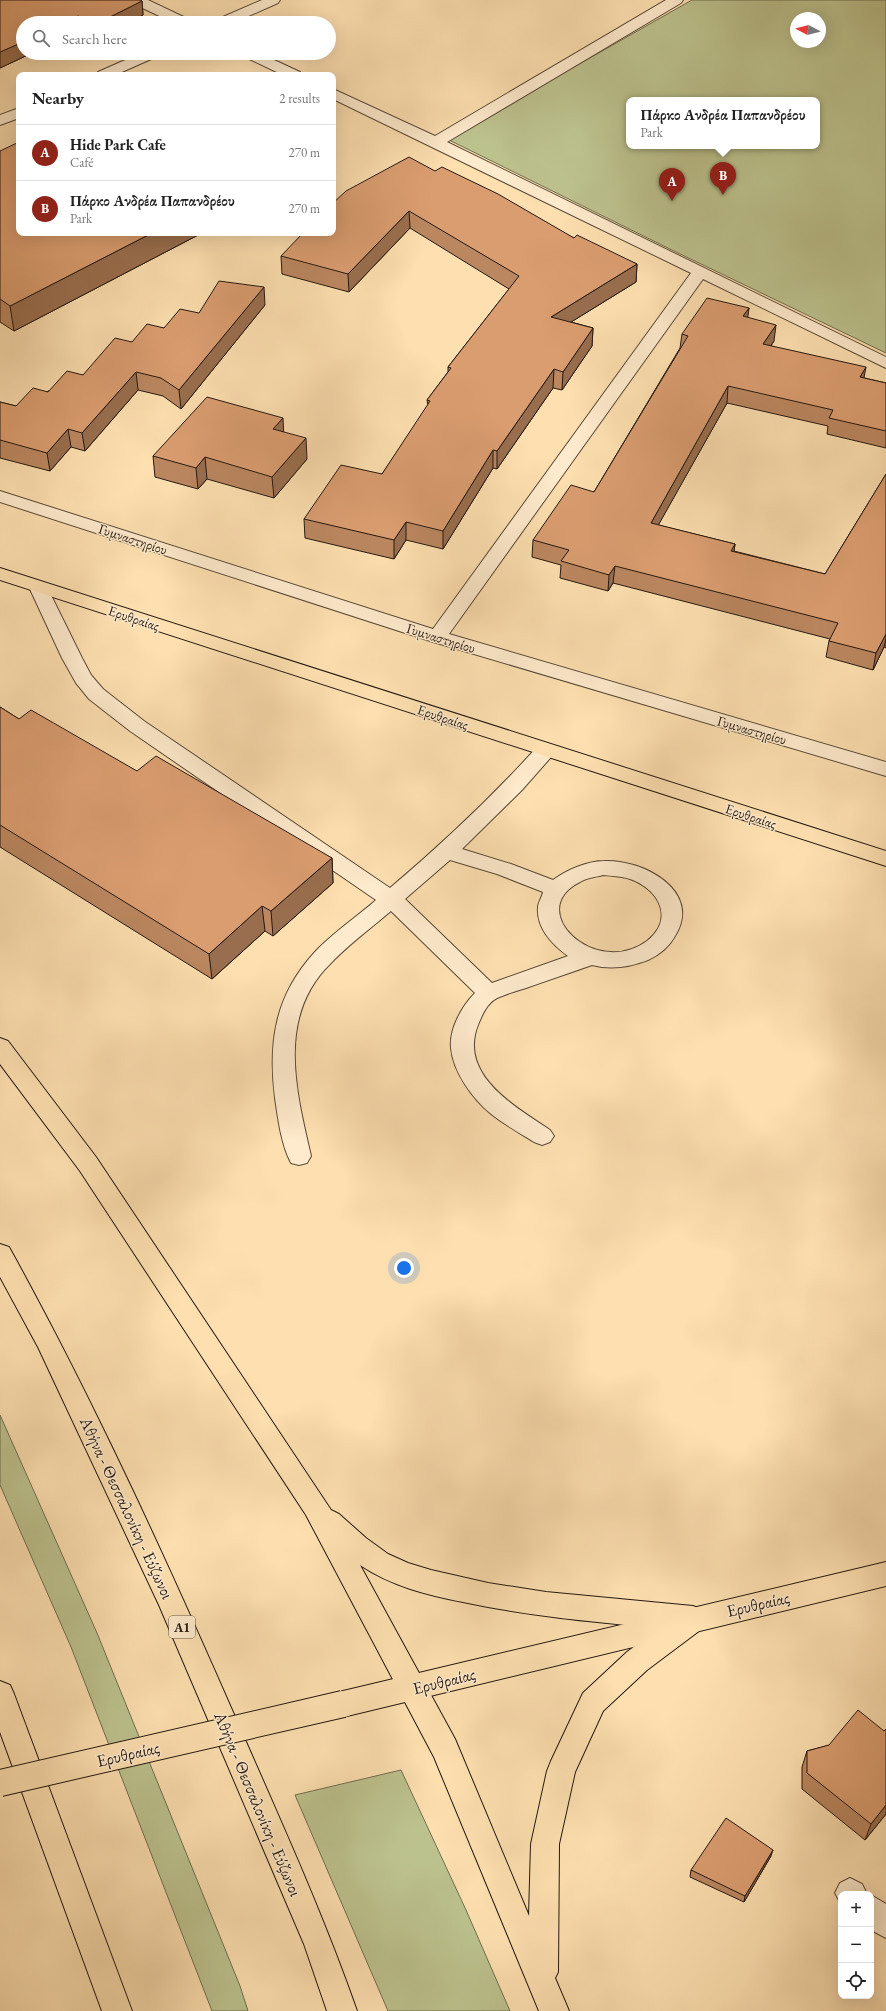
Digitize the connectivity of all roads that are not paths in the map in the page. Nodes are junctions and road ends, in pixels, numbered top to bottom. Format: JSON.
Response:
{"nodes":[{"id":1,"x":137,"y":0,"type":"edge"},
{"id":2,"x":273,"y":0,"type":"edge"},
{"id":3,"x":676,"y":0,"type":"edge"},
{"id":4,"x":170,"y":16,"type":"edge"},
{"id":5,"x":237,"y":16,"type":"edge"},
{"id":6,"x":137,"y":60,"type":"edge"},
{"id":7,"x":263,"y":60,"type":"edge"},
{"id":8,"x":110,"y":72,"type":"edge"},
{"id":9,"x":289,"y":72,"type":"edge"},
{"id":10,"x":336,"y":94,"type":"edge"},
{"id":11,"x":16,"y":113,"type":"edge"},
{"id":12,"x":0,"y":121,"type":"edge"},
{"id":13,"x":436,"y":142,"type":"junction"},
{"id":14,"x":700,"y":272,"type":"junction"},
{"id":15,"x":886,"y":363,"type":"edge"},
{"id":16,"x":0,"y":496,"type":"edge"},
{"id":17,"x":0,"y":574,"type":"edge"},
{"id":18,"x":38,"y":587,"type":"junction"},
{"id":19,"x":437,"y":637,"type":"junction"},
{"id":20,"x":545,"y":751,"type":"junction"},
{"id":21,"x":886,"y":769,"type":"edge"},
{"id":22,"x":446,"y":852,"type":"junction"},
{"id":23,"x":886,"y":859,"type":"edge"},
{"id":24,"x":556,"y":889,"type":"junction"},
{"id":25,"x":391,"y":899,"type":"junction"},
{"id":26,"x":590,"y":957,"type":"junction"},
{"id":27,"x":488,"y":993,"type":"junction"},
{"id":28,"x":0,"y":1047,"type":"edge"},
{"id":29,"x":542,"y":1136,"type":"dead end"},
{"id":30,"x":299,"y":1156,"type":"dead end"},
{"id":31,"x":0,"y":1254,"type":"edge"},
{"id":32,"x":315,"y":1507,"type":"junction"},
{"id":33,"x":886,"y":1574,"type":"edge"},
{"id":34,"x":693,"y":1619,"type":"junction"},
{"id":35,"x":412,"y":1689,"type":"junction"},
{"id":36,"x":0,"y":1694,"type":"edge"},
{"id":37,"x":0,"y":1783,"type":"edge"},
{"id":38,"x":874,"y":1913,"type":"edge"},
{"id":39,"x":886,"y":1923,"type":"edge"},
{"id":40,"x":542,"y":1981,"type":"junction"},
{"id":41,"x":117,"y":2011,"type":"edge"},
{"id":42,"x":342,"y":2011,"type":"edge"},
{"id":43,"x":554,"y":2011,"type":"edge"}],
"edges":[{"from":1,"to":4,"type":"street"},
{"from":2,"to":5,"type":"street"},
{"from":3,"to":13,"type":"street"},
{"from":6,"to":8,"type":"street"},
{"from":7,"to":9,"type":"street"},
{"from":10,"to":13,"type":"street"},
{"from":11,"to":12,"type":"street"},
{"from":13,"to":14,"type":"street"},
{"from":14,"to":15,"type":"street"},
{"from":14,"to":19,"type":"street"},
{"from":16,"to":19,"type":"street","name":"Γυμναστηρίου"},
{"from":17,"to":18,"type":"main road","name":"Ερυθραίας"},
{"from":18,"to":20,"type":"main road","name":"Ερυθραίας"},
{"from":18,"to":25,"type":"street"},
{"from":19,"to":21,"type":"street","name":"Γυμναστηρίου"},
{"from":20,"to":22,"type":"street"},
{"from":20,"to":23,"type":"main road","name":"Ερυθραίας"},
{"from":22,"to":24,"type":"street"},
{"from":22,"to":25,"type":"street"},
{"from":24,"to":26,"type":"street"},
{"from":24,"to":26,"type":"street"},
{"from":25,"to":27,"type":"street"},
{"from":25,"to":30,"type":"street"},
{"from":26,"to":27,"type":"street"},
{"from":27,"to":29,"type":"street"},
{"from":28,"to":32,"type":"main road"},
{"from":31,"to":42,"type":"main road","name":"Αθήνα - Θεσσαλονίκη - Εύζωνοι","number":"Α1"},
{"from":32,"to":34,"type":"main road"},
{"from":32,"to":35,"type":"main road"},
{"from":33,"to":34,"type":"main road","name":"Ερυθραίας"},
{"from":34,"to":35,"type":"main road","name":"Ερυθραίας"},
{"from":34,"to":40,"type":"main road"},
{"from":35,"to":37,"type":"main road","name":"Ερυθραίας","bridge":true},
{"from":35,"to":40,"type":"main road"},
{"from":36,"to":41,"type":"main road"},
{"from":38,"to":39,"type":"street"},
{"from":40,"to":43,"type":"main road"}]}
